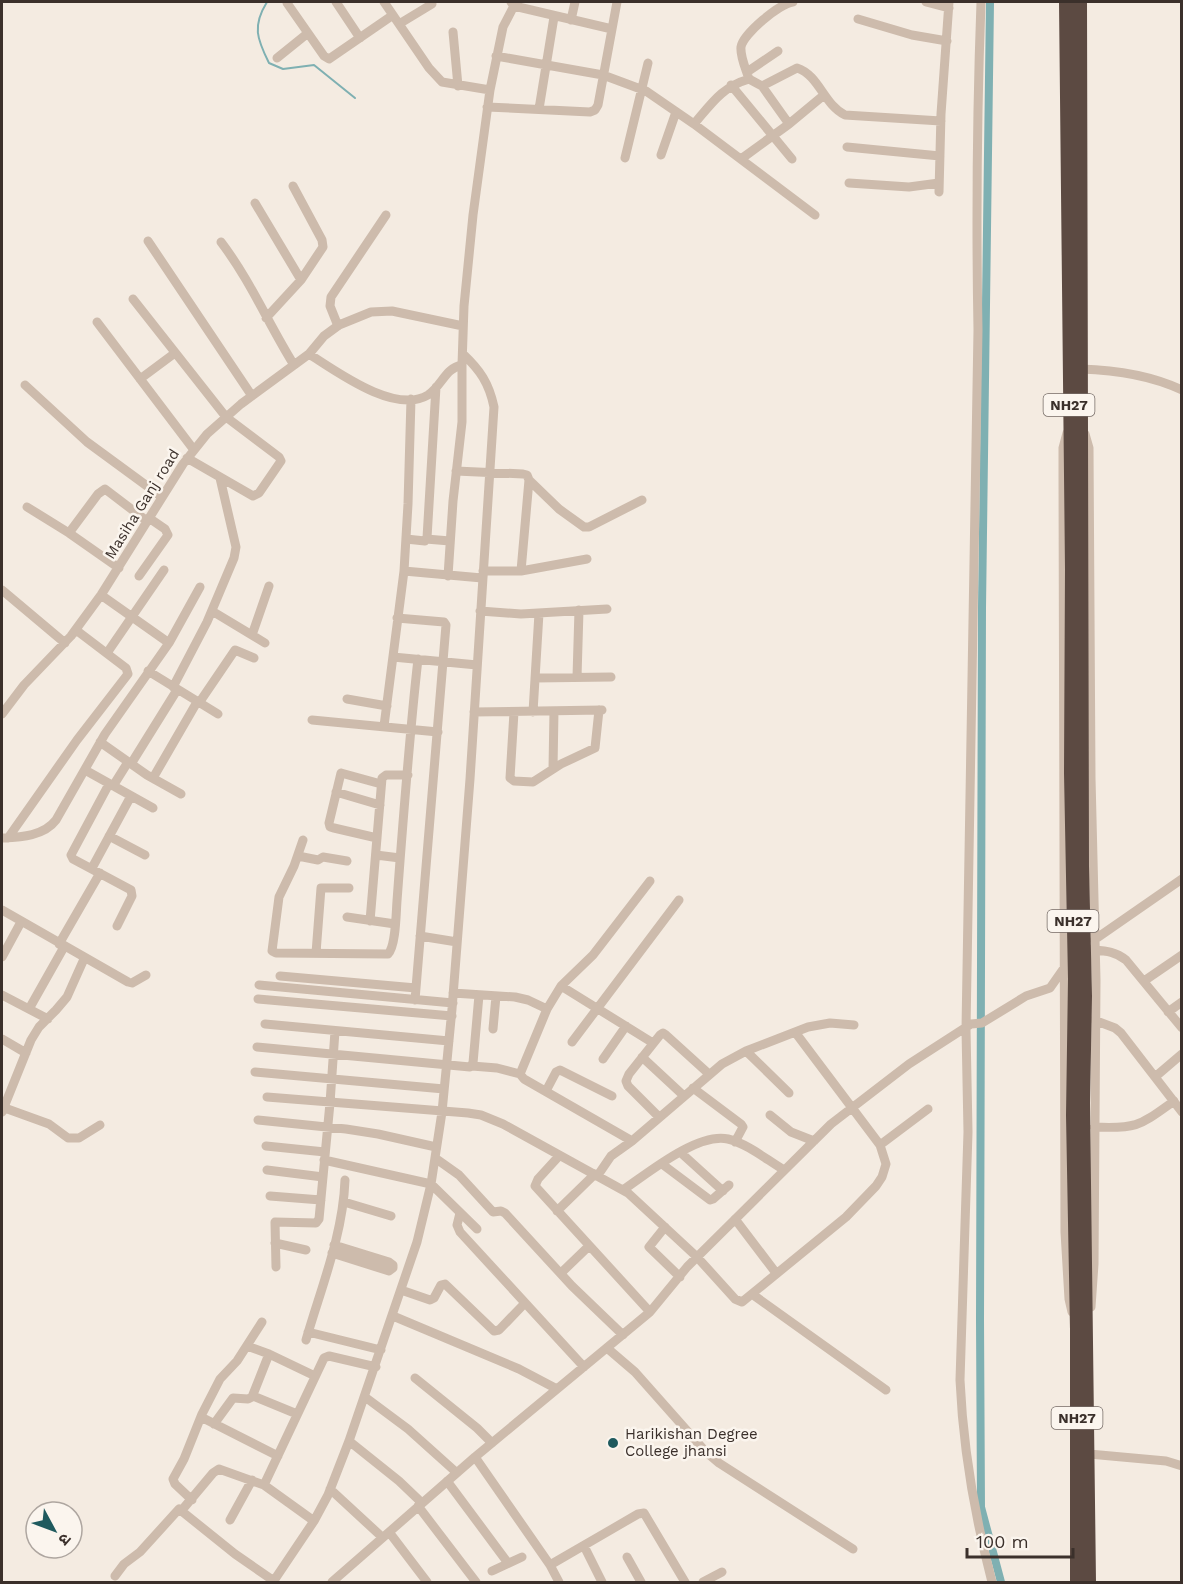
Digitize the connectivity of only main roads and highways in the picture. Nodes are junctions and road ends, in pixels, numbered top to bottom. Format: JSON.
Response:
{"nodes":[{"id":1,"x":1066,"y":2,"type":"edge"},
{"id":2,"x":1080,"y":2,"type":"edge"},
{"id":3,"x":1075,"y":245,"type":"junction"},
{"id":4,"x":1075,"y":421,"type":"junction"},
{"id":5,"x":1082,"y":1328,"type":"junction"},
{"id":6,"x":1077,"y":1582,"type":"edge"},
{"id":7,"x":1089,"y":1582,"type":"edge"}],
"edges":[{"from":1,"to":3,"type":"highway","number":"NH27"},
{"from":2,"to":3,"type":"highway","number":"NH27"},
{"from":3,"to":4,"type":"highway","number":"NH27"},
{"from":3,"to":4,"type":"highway","number":"NH27"},
{"from":4,"to":5,"type":"highway","number":"NH27"},
{"from":5,"to":6,"type":"highway","number":"NH27"},
{"from":5,"to":7,"type":"highway","number":"NH27"}]}
